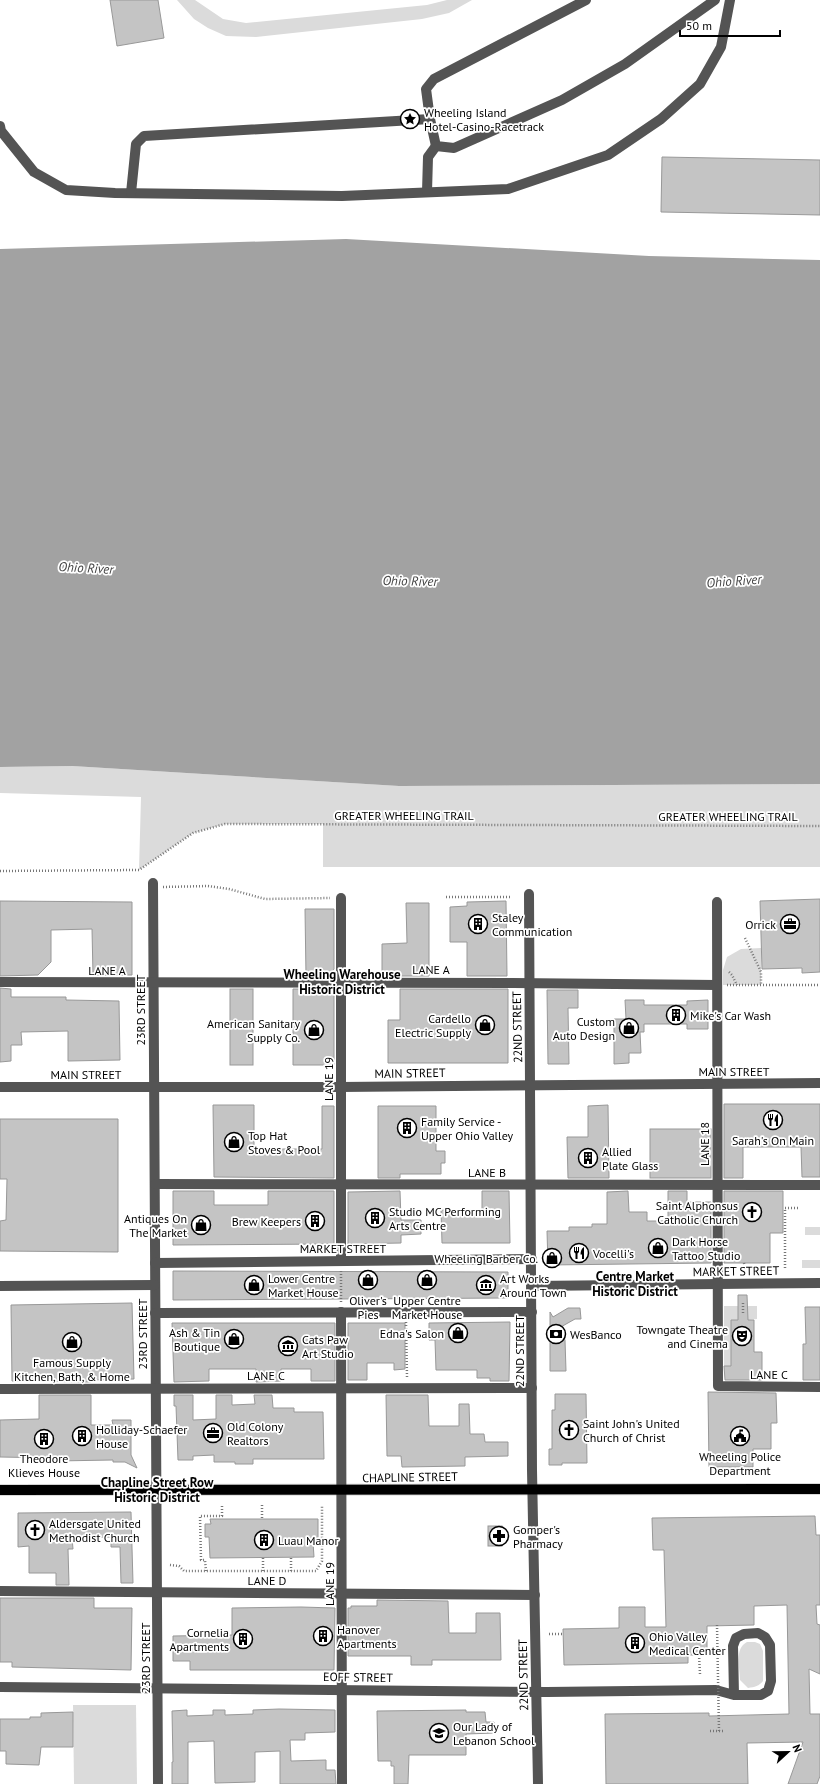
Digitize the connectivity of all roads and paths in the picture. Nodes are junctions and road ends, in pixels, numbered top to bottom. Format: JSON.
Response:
{"nodes":[{"id":1,"x":586,"y":0,"type":"edge"},
{"id":2,"x":715,"y":0,"type":"edge"},
{"id":3,"x":730,"y":0,"type":"edge"},
{"id":4,"x":430,"y":119,"type":"junction"},
{"id":5,"x":0,"y":126,"type":"edge"},
{"id":6,"x":436,"y":146,"type":"junction"},
{"id":7,"x":427,"y":192,"type":"junction"},
{"id":8,"x":131,"y":193,"type":"junction"},
{"id":9,"x":820,"y":826,"type":"edge"},
{"id":10,"x":0,"y":871,"type":"edge"},
{"id":11,"x":153,"y":885,"type":"joint"},
{"id":12,"x":529,"y":894,"type":"dead end"},
{"id":13,"x":446,"y":897,"type":"dead end"},
{"id":14,"x":512,"y":897,"type":"dead end"},
{"id":15,"x":341,"y":898,"type":"joint"},
{"id":16,"x":717,"y":902,"type":"dead end"},
{"id":17,"x":745,"y":938,"type":"dead end"},
{"id":18,"x":0,"y":982,"type":"edge"},
{"id":19,"x":342,"y":982,"type":"junction"},
{"id":20,"x":153,"y":983,"type":"junction"},
{"id":21,"x":530,"y":983,"type":"junction"},
{"id":22,"x":717,"y":985,"type":"junction"},
{"id":23,"x":761,"y":985,"type":"junction"},
{"id":24,"x":820,"y":985,"type":"edge"},
{"id":25,"x":820,"y":1083,"type":"edge"},
{"id":26,"x":717,"y":1084,"type":"junction"},
{"id":27,"x":531,"y":1085,"type":"junction"},
{"id":28,"x":0,"y":1087,"type":"edge"},
{"id":29,"x":154,"y":1087,"type":"junction"},
{"id":30,"x":340,"y":1087,"type":"junction"},
{"id":31,"x":155,"y":1184,"type":"junction"},
{"id":32,"x":341,"y":1185,"type":"junction"},
{"id":33,"x":531,"y":1185,"type":"junction"},
{"id":34,"x":820,"y":1186,"type":"edge"},
{"id":35,"x":717,"y":1187,"type":"junction"},
{"id":36,"x":799,"y":1208,"type":"dead end"},
{"id":37,"x":532,"y":1259,"type":"junction"},
{"id":38,"x":341,"y":1261,"type":"junction"},
{"id":39,"x":155,"y":1262,"type":"junction"},
{"id":40,"x":744,"y":1263,"type":"dead end"},
{"id":41,"x":745,"y":1268,"type":"dead end"},
{"id":42,"x":785,"y":1268,"type":"dead end"},
{"id":43,"x":820,"y":1283,"type":"edge"},
{"id":44,"x":717,"y":1284,"type":"junction"},
{"id":45,"x":155,"y":1285,"type":"junction"},
{"id":46,"x":0,"y":1286,"type":"edge"},
{"id":47,"x":532,"y":1286,"type":"junction"},
{"id":48,"x":743,"y":1303,"type":"dead end"},
{"id":49,"x":341,"y":1312,"type":"junction"},
{"id":50,"x":532,"y":1312,"type":"junction"},
{"id":51,"x":155,"y":1313,"type":"junction"},
{"id":52,"x":743,"y":1313,"type":"dead end"},
{"id":53,"x":406,"y":1320,"type":"dead end"},
{"id":54,"x":718,"y":1386,"type":"joint"},
{"id":55,"x":820,"y":1387,"type":"edge"},
{"id":56,"x":156,"y":1388,"type":"junction"},
{"id":57,"x":342,"y":1388,"type":"junction"},
{"id":58,"x":407,"y":1388,"type":"junction"},
{"id":59,"x":532,"y":1388,"type":"junction"},
{"id":60,"x":0,"y":1390,"type":"edge"},
{"id":61,"x":533,"y":1489,"type":"junction"},
{"id":62,"x":820,"y":1489,"type":"edge"},
{"id":63,"x":0,"y":1490,"type":"edge"},
{"id":64,"x":156,"y":1491,"type":"junction"},
{"id":65,"x":342,"y":1491,"type":"junction"},
{"id":66,"x":222,"y":1505,"type":"dead end"},
{"id":67,"x":262,"y":1505,"type":"dead end"},
{"id":68,"x":322,"y":1505,"type":"dead end"},
{"id":69,"x":262,"y":1519,"type":"dead end"},
{"id":70,"x":263,"y":1558,"type":"dead end"},
{"id":71,"x":290,"y":1558,"type":"dead end"},
{"id":72,"x":170,"y":1566,"type":"dead end"},
{"id":73,"x":206,"y":1571,"type":"junction"},
{"id":74,"x":263,"y":1571,"type":"junction"},
{"id":75,"x":291,"y":1571,"type":"junction"},
{"id":76,"x":0,"y":1590,"type":"edge"},
{"id":77,"x":157,"y":1592,"type":"junction"},
{"id":78,"x":342,"y":1593,"type":"junction"},
{"id":79,"x":535,"y":1595,"type":"junction"},
{"id":80,"x":717,"y":1625,"type":"dead end"},
{"id":81,"x":549,"y":1634,"type":"dead end"},
{"id":82,"x":563,"y":1634,"type":"dead end"},
{"id":83,"x":707,"y":1652,"type":"dead end"},
{"id":84,"x":717,"y":1652,"type":"junction"},
{"id":85,"x":699,"y":1655,"type":"dead end"},
{"id":86,"x":700,"y":1674,"type":"dead end"},
{"id":87,"x":0,"y":1687,"type":"edge"},
{"id":88,"x":158,"y":1688,"type":"junction"},
{"id":89,"x":342,"y":1690,"type":"junction"},
{"id":90,"x":536,"y":1692,"type":"junction"},
{"id":91,"x":734,"y":1695,"type":"junction"},
{"id":92,"x":724,"y":1731,"type":"dead end"},
{"id":93,"x":710,"y":1732,"type":"dead end"},
{"id":94,"x":719,"y":1732,"type":"junction"},
{"id":95,"x":158,"y":1784,"type":"edge"},
{"id":96,"x":342,"y":1784,"type":"edge"},
{"id":97,"x":538,"y":1784,"type":"edge"}],
"edges":[{"from":1,"to":4,"type":"street"},
{"from":2,"to":6,"type":"street"},
{"from":3,"to":7,"type":"street"},
{"from":4,"to":6,"type":"street"},
{"from":4,"to":8,"type":"street"},
{"from":5,"to":8,"type":"street"},
{"from":6,"to":7,"type":"street"},
{"from":7,"to":8,"type":"street"},
{"from":9,"to":10,"type":"path","name":"GREATER WHEELING TRAIL"},
{"from":11,"to":15,"type":"path"},
{"from":11,"to":20,"type":"street","name":"23RD STREET"},
{"from":12,"to":21,"type":"street","name":"22ND STREET"},
{"from":13,"to":14,"type":"path"},
{"from":15,"to":19,"type":"street","name":"LANE 19"},
{"from":16,"to":22,"type":"street","name":"LANE 18"},
{"from":17,"to":23,"type":"path"},
{"from":18,"to":20,"type":"street","name":"LANE A"},
{"from":19,"to":20,"type":"street","name":"LANE A"},
{"from":19,"to":21,"type":"street","name":"LANE A"},
{"from":19,"to":30,"type":"street","name":"LANE 19"},
{"from":20,"to":29,"type":"street","name":"23RD STREET"},
{"from":21,"to":22,"type":"street","name":"LANE A"},
{"from":21,"to":27,"type":"street","name":"22ND STREET"},
{"from":22,"to":23,"type":"path"},
{"from":22,"to":26,"type":"street","name":"LANE 18"},
{"from":23,"to":24,"type":"path"},
{"from":25,"to":26,"type":"street","name":"MAIN STREET"},
{"from":26,"to":27,"type":"street","name":"MAIN STREET"},
{"from":26,"to":35,"type":"street","name":"LANE 18"},
{"from":27,"to":30,"type":"street","name":"MAIN STREET"},
{"from":27,"to":33,"type":"street","name":"22ND STREET"},
{"from":28,"to":29,"type":"street","name":"MAIN STREET"},
{"from":29,"to":30,"type":"street","name":"MAIN STREET"},
{"from":29,"to":31,"type":"street","name":"23RD STREET"},
{"from":30,"to":32,"type":"street","name":"LANE 19"},
{"from":31,"to":32,"type":"street","name":"LANE B"},
{"from":31,"to":39,"type":"street","name":"23RD STREET"},
{"from":32,"to":33,"type":"street","name":"LANE B"},
{"from":32,"to":38,"type":"street","name":"LANE 19"},
{"from":33,"to":35,"type":"street","name":"LANE B"},
{"from":33,"to":37,"type":"street","name":"22ND STREET"},
{"from":34,"to":35,"type":"street","name":"LANE B"},
{"from":35,"to":44,"type":"street","name":"LANE 18"},
{"from":36,"to":42,"type":"path"},
{"from":37,"to":38,"type":"street","name":"MARKET STREET"},
{"from":37,"to":47,"type":"street","name":"22ND STREET"},
{"from":38,"to":39,"type":"street","name":"MARKET STREET"},
{"from":38,"to":49,"type":"path"},
{"from":39,"to":45,"type":"street","name":"23RD STREET"},
{"from":40,"to":41,"type":"path"},
{"from":43,"to":44,"type":"street","name":"MARKET STREET"},
{"from":44,"to":47,"type":"street","name":"MARKET STREET"},
{"from":44,"to":54,"type":"street","name":"LANE 18"},
{"from":45,"to":46,"type":"street"},
{"from":45,"to":51,"type":"street","name":"23RD STREET"},
{"from":47,"to":50,"type":"street","name":"22ND STREET"},
{"from":48,"to":52,"type":"path"},
{"from":49,"to":50,"type":"street"},
{"from":49,"to":51,"type":"street"},
{"from":49,"to":57,"type":"street","name":"LANE 19"},
{"from":50,"to":59,"type":"street","name":"22ND STREET"},
{"from":51,"to":56,"type":"street","name":"23RD STREET"},
{"from":53,"to":58,"type":"path"},
{"from":54,"to":55,"type":"street","name":"LANE C"},
{"from":56,"to":57,"type":"street","name":"LANE C"},
{"from":56,"to":60,"type":"street","name":"LANE C"},
{"from":56,"to":64,"type":"street","name":"23RD STREET"},
{"from":57,"to":58,"type":"street","name":"LANE C"},
{"from":57,"to":65,"type":"street","name":"LANE 19"},
{"from":58,"to":59,"type":"street","name":"LANE C"},
{"from":59,"to":61,"type":"street","name":"22ND STREET"},
{"from":61,"to":62,"type":"main road","name":"CHAPLINE STREET"},
{"from":61,"to":65,"type":"main road","name":"CHAPLINE STREET"},
{"from":61,"to":79,"type":"street","name":"22ND STREET"},
{"from":63,"to":64,"type":"main road","name":"CHAPLINE STREET"},
{"from":64,"to":65,"type":"main road","name":"CHAPLINE STREET"},
{"from":64,"to":77,"type":"street","name":"23RD STREET"},
{"from":65,"to":78,"type":"street","name":"LANE 19"},
{"from":66,"to":73,"type":"path"},
{"from":67,"to":69,"type":"path"},
{"from":68,"to":75,"type":"path"},
{"from":70,"to":74,"type":"path"},
{"from":71,"to":75,"type":"path"},
{"from":72,"to":73,"type":"path"},
{"from":73,"to":74,"type":"path"},
{"from":74,"to":75,"type":"path"},
{"from":76,"to":77,"type":"street","name":"LANE D"},
{"from":77,"to":78,"type":"street","name":"LANE D"},
{"from":77,"to":88,"type":"street","name":"23RD STREET"},
{"from":78,"to":79,"type":"street","name":"LANE D"},
{"from":78,"to":89,"type":"street","name":"LANE 19"},
{"from":79,"to":90,"type":"street","name":"22ND STREET"},
{"from":80,"to":84,"type":"path","bridge":true},
{"from":81,"to":82,"type":"path"},
{"from":83,"to":84,"type":"path"},
{"from":84,"to":94,"type":"path","bridge":true},
{"from":85,"to":86,"type":"path"},
{"from":87,"to":88,"type":"street","name":"EOFF STREET"},
{"from":88,"to":89,"type":"street","name":"EOFF STREET"},
{"from":88,"to":95,"type":"street","name":"23RD STREET"},
{"from":89,"to":90,"type":"street","name":"EOFF STREET"},
{"from":89,"to":96,"type":"street","name":"LANE 19"},
{"from":90,"to":91,"type":"street","name":"EOFF STREET"},
{"from":90,"to":97,"type":"street","name":"22ND STREET"},
{"from":91,"to":91,"type":"street","name":"EOFF STREET"},
{"from":92,"to":94,"type":"path","bridge":true},
{"from":93,"to":94,"type":"path"}]}
